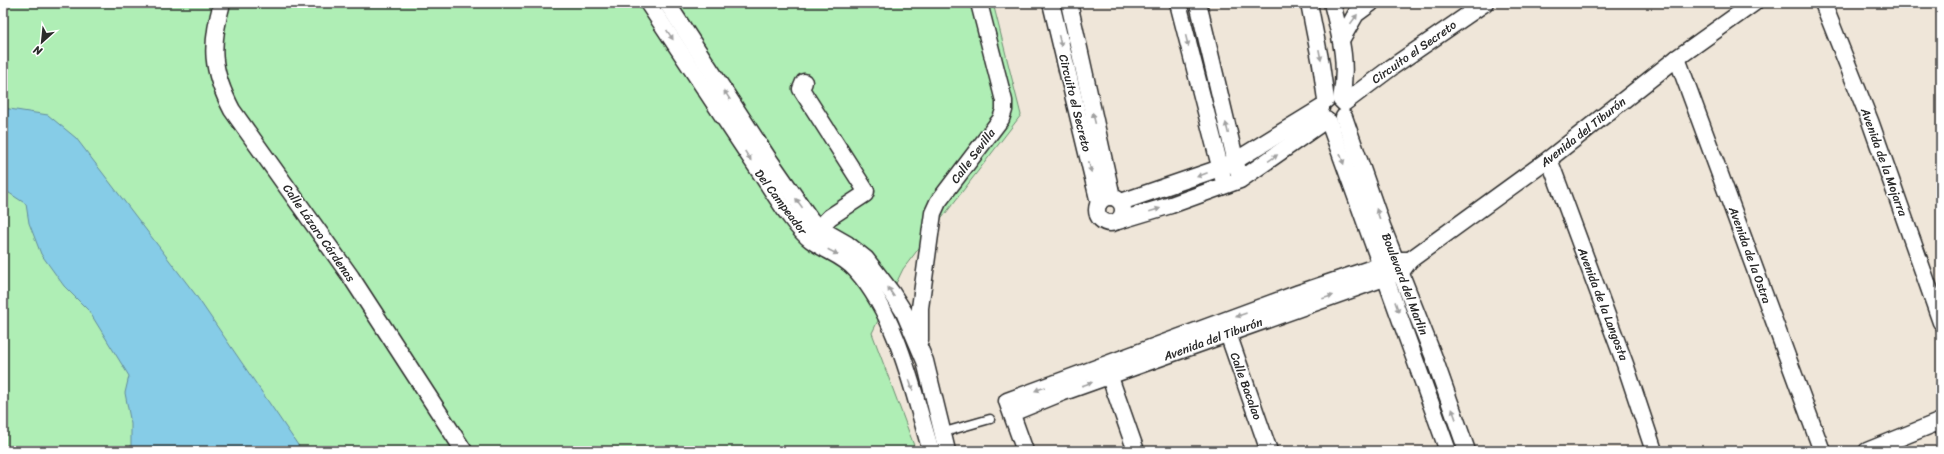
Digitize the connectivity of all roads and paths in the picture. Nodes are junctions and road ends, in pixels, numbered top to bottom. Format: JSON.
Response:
{"nodes":[{"id":1,"x":222,"y":3,"type":"edge"},
{"id":2,"x":648,"y":3,"type":"edge"},
{"id":3,"x":667,"y":3,"type":"edge"},
{"id":4,"x":979,"y":3,"type":"edge"},
{"id":5,"x":1050,"y":3,"type":"edge"},
{"id":6,"x":1069,"y":3,"type":"edge"},
{"id":7,"x":1178,"y":3,"type":"edge"},
{"id":8,"x":1198,"y":3,"type":"edge"},
{"id":9,"x":1309,"y":3,"type":"edge"},
{"id":10,"x":1332,"y":3,"type":"edge"},
{"id":11,"x":1371,"y":3,"type":"edge"},
{"id":12,"x":1485,"y":3,"type":"edge"},
{"id":13,"x":1754,"y":3,"type":"edge"},
{"id":14,"x":1823,"y":3,"type":"edge"},
{"id":15,"x":1314,"y":28,"type":"junction"},
{"id":16,"x":1341,"y":40,"type":"junction"},
{"id":17,"x":1678,"y":58,"type":"junction"},
{"id":18,"x":804,"y":82,"type":"dead end"},
{"id":19,"x":1333,"y":110,"type":"junction"},
{"id":20,"x":738,"y":126,"type":"junction"},
{"id":21,"x":1549,"y":159,"type":"junction"},
{"id":22,"x":1235,"y":161,"type":"junction"},
{"id":23,"x":1220,"y":168,"type":"junction"},
{"id":24,"x":1233,"y":183,"type":"junction"},
{"id":25,"x":1367,"y":183,"type":"junction"},
{"id":26,"x":1353,"y":190,"type":"junction"},
{"id":27,"x":1110,"y":200,"type":"junction"},
{"id":28,"x":1118,"y":221,"type":"junction"},
{"id":29,"x":819,"y":228,"type":"junction"},
{"id":30,"x":1395,"y":267,"type":"junction"},
{"id":31,"x":920,"y":308,"type":"junction"},
{"id":32,"x":904,"y":312,"type":"junction"},
{"id":33,"x":1941,"y":322,"type":"edge"},
{"id":34,"x":890,"y":326,"type":"junction"},
{"id":35,"x":1226,"y":328,"type":"junction"},
{"id":36,"x":920,"y":349,"type":"junction"},
{"id":37,"x":903,"y":357,"type":"junction"},
{"id":38,"x":1108,"y":370,"type":"junction"},
{"id":39,"x":990,"y":419,"type":"dead end"},
{"id":40,"x":1941,"y":421,"type":"edge"},
{"id":41,"x":933,"y":441,"type":"edge"},
{"id":42,"x":464,"y":451,"type":"edge"},
{"id":43,"x":947,"y":451,"type":"edge"},
{"id":44,"x":1025,"y":451,"type":"edge"},
{"id":45,"x":1136,"y":451,"type":"edge"},
{"id":46,"x":1269,"y":451,"type":"edge"},
{"id":47,"x":1448,"y":451,"type":"edge"},
{"id":48,"x":1467,"y":451,"type":"edge"},
{"id":49,"x":1654,"y":451,"type":"edge"},
{"id":50,"x":1822,"y":451,"type":"edge"},
{"id":51,"x":1867,"y":451,"type":"edge"}],
"edges":[{"from":1,"to":42,"type":"street","name":"Calle Lázaro Cárdenas"},
{"from":2,"to":20,"type":"street","name":"Del Campeador","one_way":true},
{"from":20,"to":3,"type":"street","name":"Del Campeador","one_way":true},
{"from":4,"to":31,"type":"street","name":"Calle Sevilla"},
{"from":5,"to":27,"type":"street","name":"Circuito el Secreto","one_way":true},
{"from":27,"to":6,"type":"street","name":"Circuito el Secreto","one_way":true},
{"from":7,"to":23,"type":"street","one_way":true},
{"from":22,"to":8,"type":"street","one_way":true},
{"from":9,"to":15,"type":"street","name":"Boulevard del Marlin"},
{"from":10,"to":15,"type":"street"},
{"from":10,"to":16,"type":"street","name":"Boulevard del Marlin"},
{"from":16,"to":11,"type":"street","one_way":true},
{"from":12,"to":19,"type":"street","name":"Circuito el Secreto"},
{"from":13,"to":17,"type":"street","name":"Avenida del Tiburón"},
{"from":14,"to":33,"type":"street","name":"Avenida de la Mojarra"},
{"from":15,"to":19,"type":"street","name":"Boulevard del Marlin","one_way":true},
{"from":16,"to":19,"type":"street","name":"Boulevard del Marlin"},
{"from":17,"to":21,"type":"street","name":"Avenida del Tiburón"},
{"from":17,"to":50,"type":"street","name":"Avenida de la Ostra"},
{"from":18,"to":29,"type":"street"},
{"from":19,"to":22,"type":"street","name":"Circuito el Secreto"},
{"from":24,"to":19,"type":"street","name":"Circuito el Secreto","one_way":true},
{"from":19,"to":25,"type":"street","name":"Boulevard del Marlin"},
{"from":19,"to":26,"type":"street","name":"Boulevard del Marlin","one_way":true},
{"from":29,"to":20,"type":"street","name":"Del Campeador","one_way":true},
{"from":20,"to":34,"type":"street","name":"Del Campeador","one_way":true},
{"from":21,"to":30,"type":"street","name":"Avenida del Tiburón"},
{"from":21,"to":49,"type":"street","name":"Avenida de la Langosta"},
{"from":22,"to":23,"type":"street","name":"Circuito el Secreto"},
{"from":22,"to":24,"type":"street"},
{"from":23,"to":24,"type":"street"},
{"from":23,"to":27,"type":"street","name":"Circuito el Secreto","one_way":true},
{"from":28,"to":24,"type":"street","name":"Circuito el Secreto","one_way":true},
{"from":25,"to":26,"type":"street"},
{"from":30,"to":25,"type":"street","name":"Boulevard del Marlin","one_way":true},
{"from":26,"to":30,"type":"street","name":"Boulevard del Marlin"},
{"from":27,"to":28,"type":"street"},
{"from":27,"to":28,"type":"street"},
{"from":32,"to":29,"type":"street","name":"Del Campeador","one_way":true},
{"from":30,"to":35,"type":"street","name":"Avenida del Tiburón"},
{"from":30,"to":47,"type":"street","name":"Boulevard del Marlin","one_way":true},
{"from":48,"to":30,"type":"street","name":"Boulevard del Marlin","one_way":true},
{"from":31,"to":32,"type":"street"},
{"from":31,"to":36,"type":"street","name":"Calle Sevilla"},
{"from":32,"to":34,"type":"street"},
{"from":32,"to":36,"type":"street","name":"Del Campeador"},
{"from":34,"to":37,"type":"street","name":"Del Campeador"},
{"from":35,"to":38,"type":"street","name":"Avenida del Tiburón"},
{"from":35,"to":46,"type":"street","name":"Calle Bacalao"},
{"from":36,"to":37,"type":"street"},
{"from":36,"to":41,"type":"street","name":"Del Campeador"},
{"from":37,"to":41,"type":"street","name":"Del Campeador","one_way":true},
{"from":38,"to":44,"type":"street","name":"Avenida del Tiburón"},
{"from":38,"to":45,"type":"street"},
{"from":39,"to":41,"type":"lane"},
{"from":40,"to":51,"type":"street"},
{"from":41,"to":43,"type":"street"}]}
